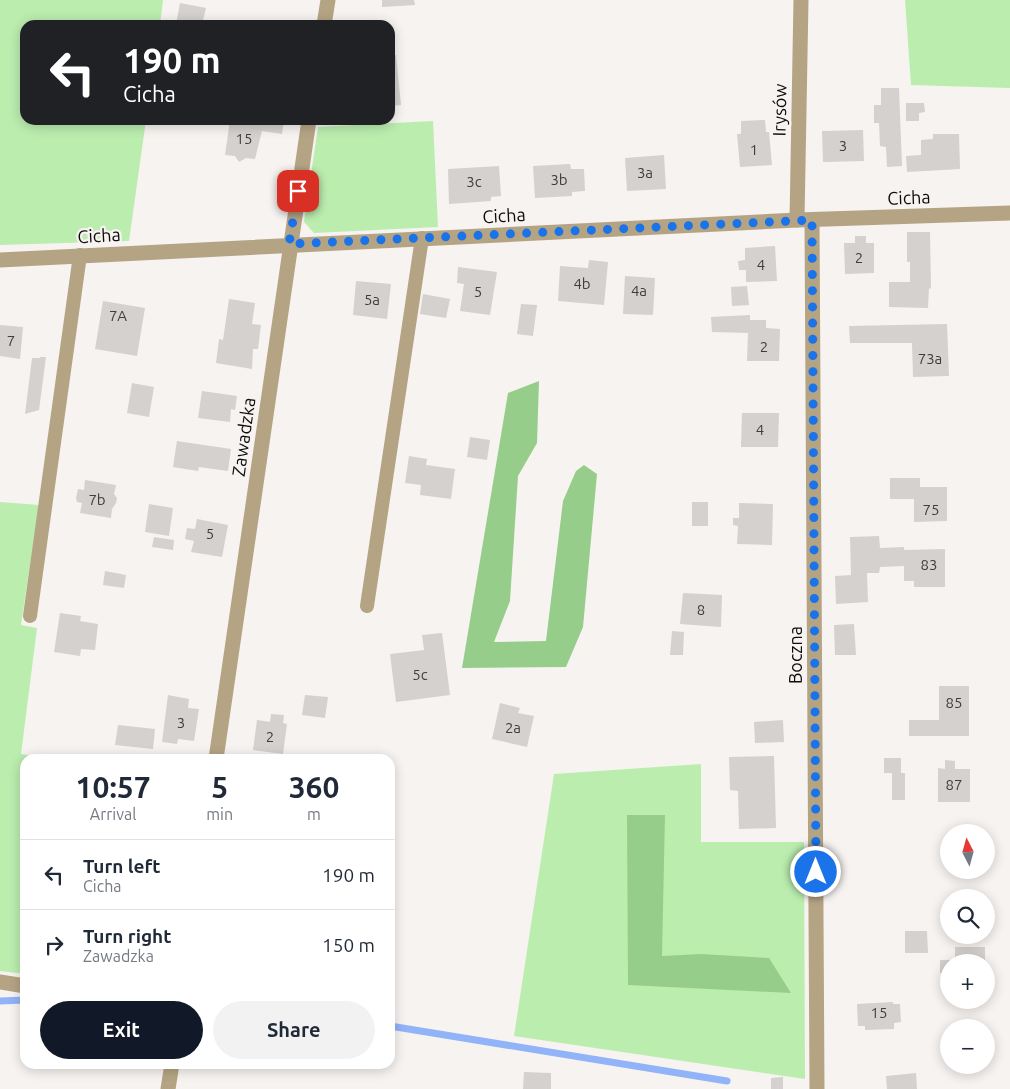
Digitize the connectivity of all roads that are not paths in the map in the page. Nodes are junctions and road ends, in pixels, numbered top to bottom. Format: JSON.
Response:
{"nodes":[{"id":1,"x":328,"y":0,"type":"edge"},
{"id":2,"x":801,"y":0,"type":"edge"},
{"id":3,"x":325,"y":20,"type":"edge"},
{"id":4,"x":308,"y":125,"type":"edge"},
{"id":5,"x":1010,"y":213,"type":"edge"},
{"id":6,"x":797,"y":220,"type":"junction"},
{"id":7,"x":812,"y":220,"type":"junction"},
{"id":8,"x":422,"y":238,"type":"junction"},
{"id":9,"x":289,"y":244,"type":"junction"},
{"id":10,"x":80,"y":255,"type":"junction"},
{"id":11,"x":0,"y":260,"type":"edge"},
{"id":12,"x":367,"y":606,"type":"dead end"},
{"id":13,"x":30,"y":616,"type":"dead end"},
{"id":14,"x":217,"y":754,"type":"edge"},
{"id":15,"x":0,"y":982,"type":"edge"},
{"id":16,"x":20,"y":985,"type":"edge"},
{"id":17,"x":171,"y":1069,"type":"edge"},
{"id":18,"x":168,"y":1089,"type":"edge"},
{"id":19,"x":817,"y":1089,"type":"edge"}],
"edges":[{"from":1,"to":3,"type":"street"},
{"from":2,"to":6,"type":"street","name":"Irysów"},
{"from":4,"to":9,"type":"street","name":"Zawadzka"},
{"from":5,"to":7,"type":"street","name":"Cicha"},
{"from":6,"to":7,"type":"street","name":"Cicha"},
{"from":6,"to":8,"type":"street","name":"Cicha"},
{"from":7,"to":19,"type":"street","name":"Boczna"},
{"from":8,"to":9,"type":"street","name":"Cicha"},
{"from":8,"to":12,"type":"lane"},
{"from":9,"to":10,"type":"street","name":"Cicha"},
{"from":9,"to":14,"type":"street","name":"Zawadzka"},
{"from":10,"to":11,"type":"street","name":"Cicha"},
{"from":10,"to":13,"type":"lane"},
{"from":15,"to":16,"type":"street"},
{"from":17,"to":18,"type":"street"}]}
